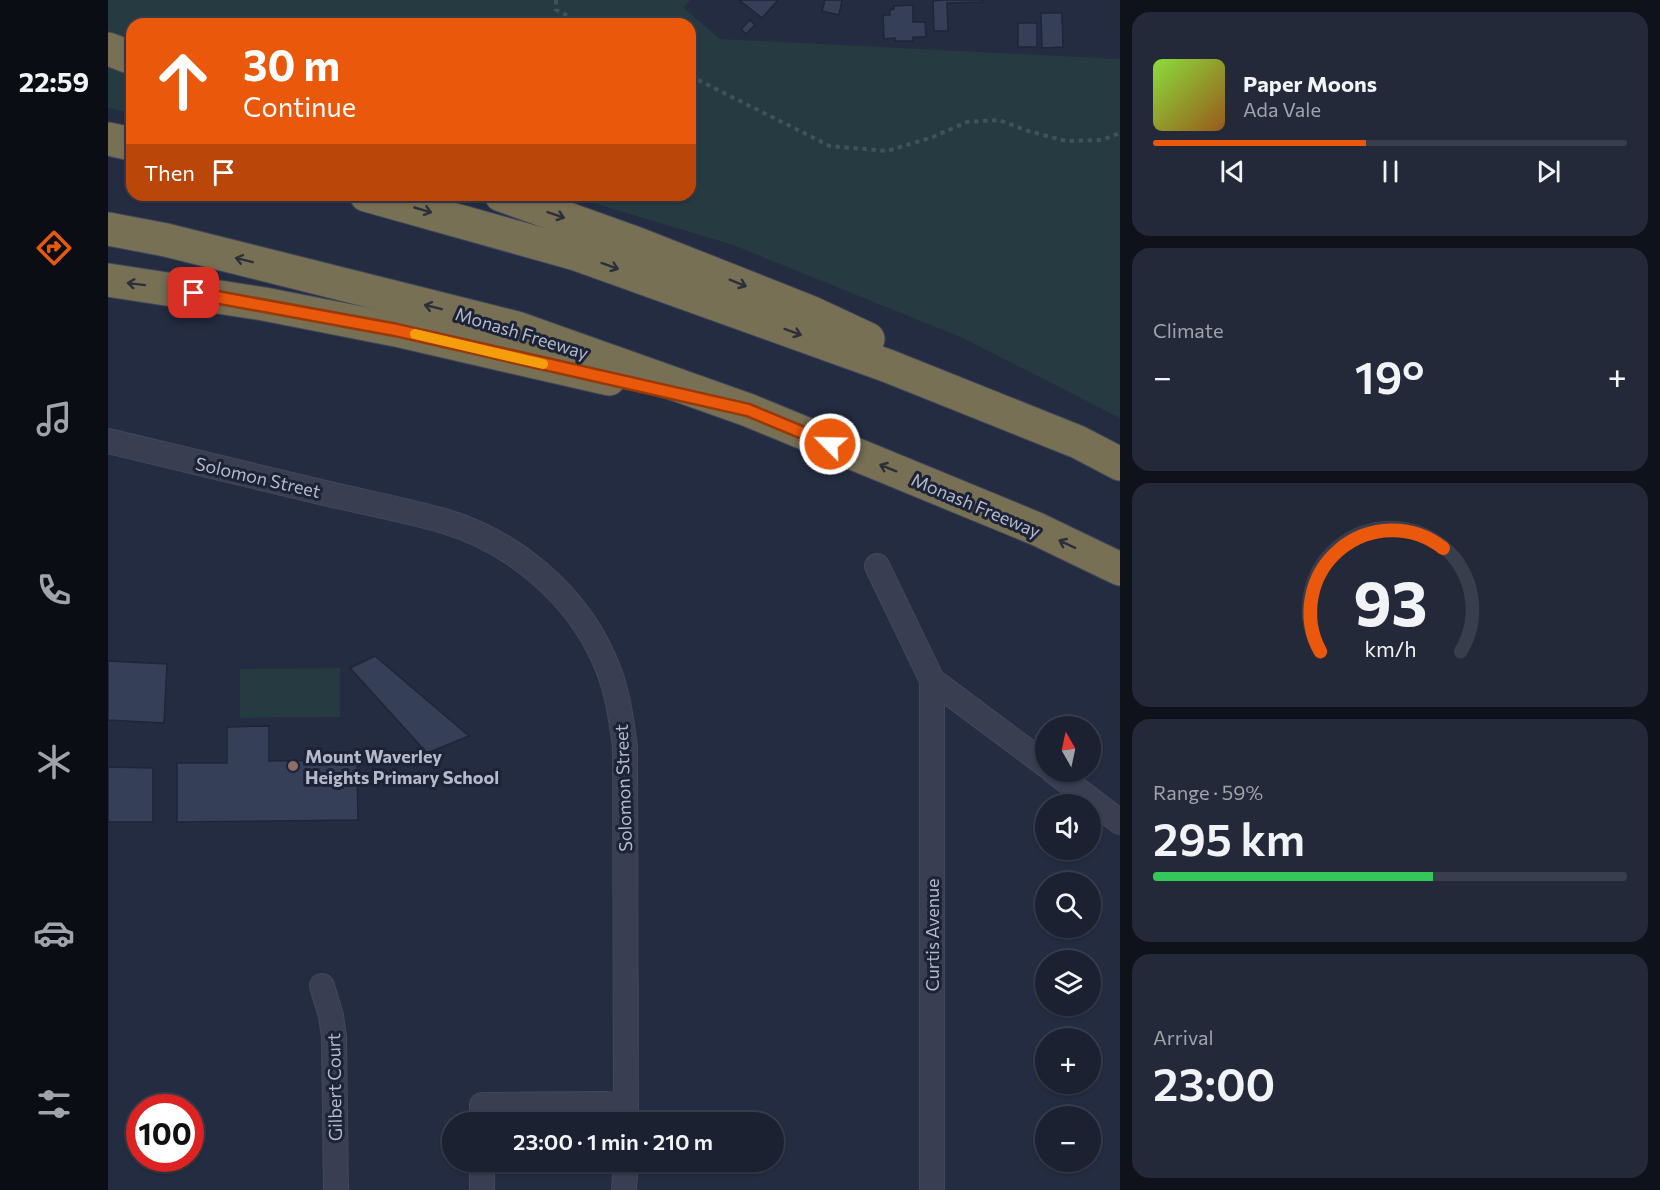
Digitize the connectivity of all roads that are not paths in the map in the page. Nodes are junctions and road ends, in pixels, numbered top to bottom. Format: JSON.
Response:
{"nodes":[{"id":1,"x":108,"y":49,"type":"edge"},
{"id":2,"x":126,"y":56,"type":"edge"},
{"id":3,"x":108,"y":140,"type":"edge"},
{"id":4,"x":126,"y":143,"type":"edge"},
{"id":5,"x":387,"y":201,"type":"edge"},
{"id":6,"x":518,"y":201,"type":"edge"},
{"id":7,"x":108,"y":229,"type":"edge"},
{"id":8,"x":108,"y":280,"type":"edge"},
{"id":9,"x":748,"y":410,"type":"junction"},
{"id":10,"x":108,"y":441,"type":"edge"},
{"id":11,"x":1078,"y":442,"type":"junction"},
{"id":12,"x":1120,"y":464,"type":"edge"},
{"id":13,"x":877,"y":566,"type":"dead end"},
{"id":14,"x":1120,"y":569,"type":"edge"},
{"id":15,"x":932,"y":680,"type":"junction"},
{"id":16,"x":1035,"y":757,"type":"edge"},
{"id":17,"x":1067,"y":782,"type":"edge"},
{"id":18,"x":1120,"y":822,"type":"edge"},
{"id":19,"x":322,"y":986,"type":"dead end"},
{"id":20,"x":482,"y":1112,"type":"edge"},
{"id":21,"x":622,"y":1112,"type":"edge"},
{"id":22,"x":626,"y":1112,"type":"edge"},
{"id":23,"x":482,"y":1172,"type":"edge"},
{"id":24,"x":336,"y":1190,"type":"edge"},
{"id":25,"x":482,"y":1190,"type":"edge"},
{"id":26,"x":932,"y":1190,"type":"edge"}],
"edges":[{"from":1,"to":2,"type":"highway"},
{"from":3,"to":4,"type":"highway"},
{"from":5,"to":11,"type":"highway","one_way":true},
{"from":6,"to":11,"type":"highway","one_way":true},
{"from":9,"to":7,"type":"highway","name":"Monash Freeway","one_way":true},
{"from":9,"to":8,"type":"highway","one_way":true},
{"from":14,"to":9,"type":"highway","name":"Monash Freeway","one_way":true},
{"from":10,"to":22,"type":"street","name":"Solomon Street"},
{"from":11,"to":12,"type":"highway"},
{"from":13,"to":15,"type":"street"},
{"from":15,"to":16,"type":"street"},
{"from":15,"to":26,"type":"street","name":"Curtis Avenue"},
{"from":17,"to":18,"type":"street"},
{"from":19,"to":24,"type":"street","name":"Gilbert Court"},
{"from":20,"to":21,"type":"street"},
{"from":23,"to":25,"type":"street"}]}
